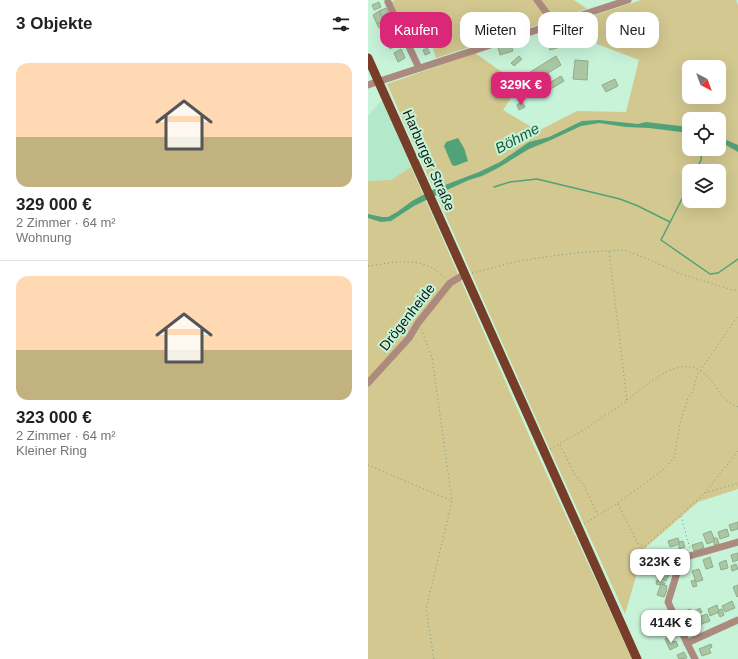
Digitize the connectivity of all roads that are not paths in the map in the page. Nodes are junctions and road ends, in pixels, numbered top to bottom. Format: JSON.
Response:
{"nodes":[{"id":1,"x":537,"y":0,"type":"edge"},
{"id":2,"x":628,"y":0,"type":"edge"},
{"id":3,"x":388,"y":2,"type":"dead end"},
{"id":4,"x":546,"y":12,"type":"edge"},
{"id":5,"x":589,"y":12,"type":"edge"},
{"id":6,"x":538,"y":28,"type":"edge"},
{"id":7,"x":368,"y":58,"type":"edge"},
{"id":8,"x":419,"y":68,"type":"junction"},
{"id":9,"x":379,"y":81,"type":"junction"},
{"id":10,"x":368,"y":85,"type":"edge"},
{"id":11,"x":465,"y":274,"type":"junction"},
{"id":12,"x":368,"y":383,"type":"edge"},
{"id":13,"x":738,"y":542,"type":"edge"},
{"id":14,"x":738,"y":620,"type":"edge"},
{"id":15,"x":687,"y":643,"type":"junction"},
{"id":16,"x":637,"y":659,"type":"edge"},
{"id":17,"x":695,"y":659,"type":"edge"}],
"edges":[{"from":1,"to":4,"type":"street"},
{"from":2,"to":5,"type":"street"},
{"from":3,"to":8,"type":"street"},
{"from":6,"to":8,"type":"street"},
{"from":7,"to":9,"type":"main road","name":"Harburger Straße"},
{"from":8,"to":9,"type":"street"},
{"from":9,"to":10,"type":"street"},
{"from":9,"to":11,"type":"main road","name":"Harburger Straße"},
{"from":11,"to":12,"type":"street","name":"Drögenheide"},
{"from":11,"to":16,"type":"main road","name":"Harburger Straße"},
{"from":13,"to":15,"type":"street"},
{"from":14,"to":15,"type":"street"},
{"from":15,"to":17,"type":"street"}]}
